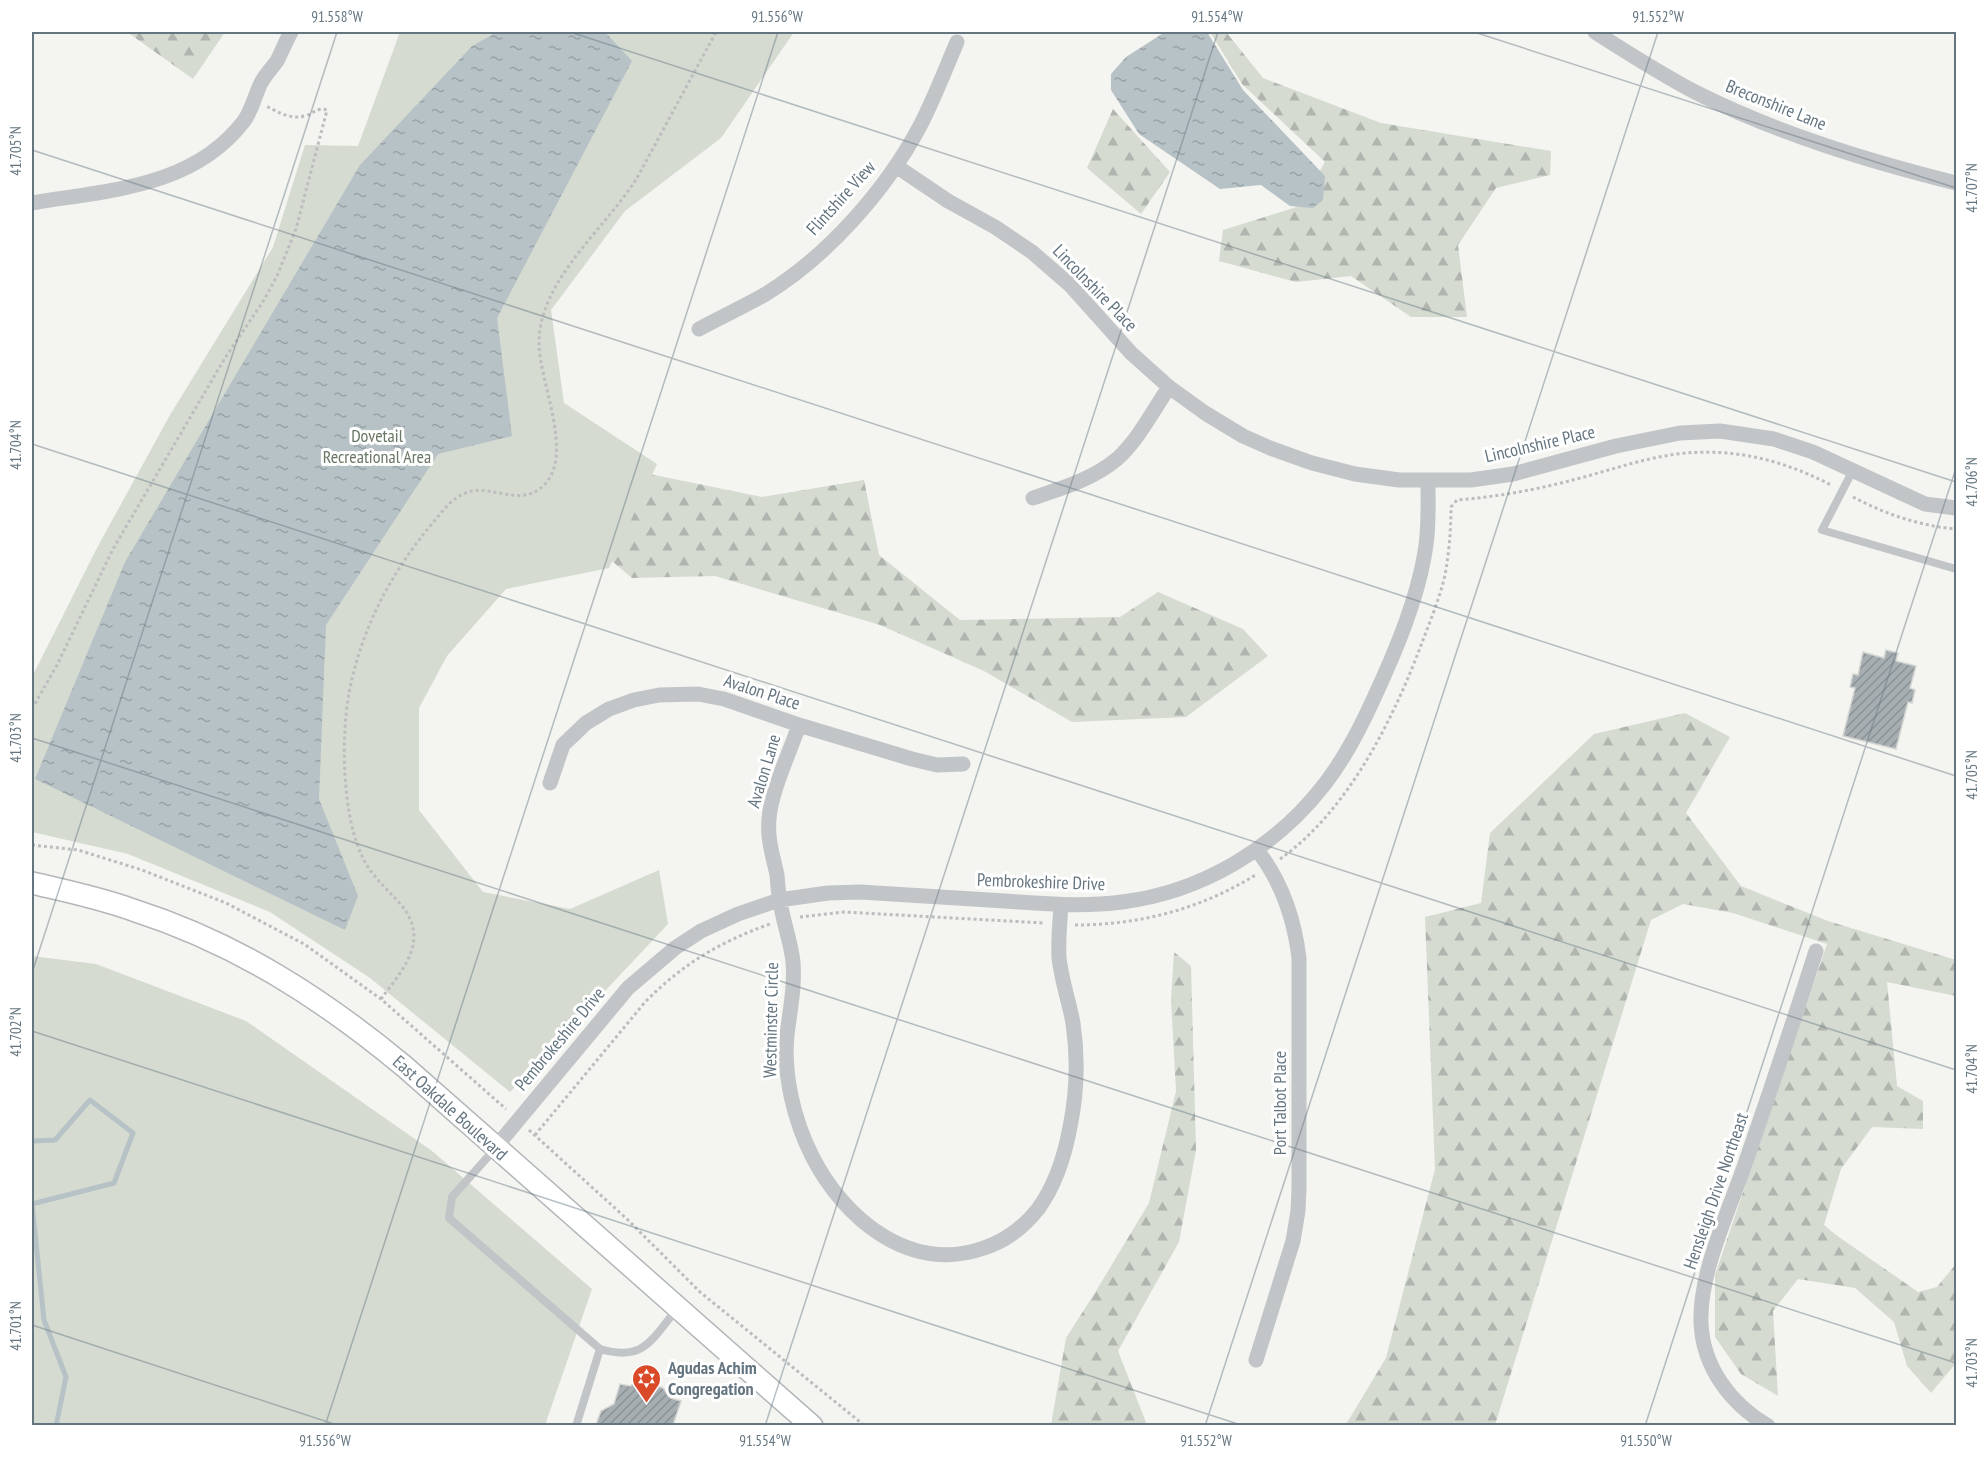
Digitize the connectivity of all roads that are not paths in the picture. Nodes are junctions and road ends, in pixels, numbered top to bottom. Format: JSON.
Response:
{"nodes":[{"id":1,"x":291,"y":32,"type":"edge"},
{"id":2,"x":1595,"y":32,"type":"edge"},
{"id":3,"x":957,"y":42,"type":"dead end"},
{"id":4,"x":896,"y":166,"type":"junction"},
{"id":5,"x":1956,"y":183,"type":"edge"},
{"id":6,"x":32,"y":203,"type":"edge"},
{"id":7,"x":699,"y":328,"type":"dead end"},
{"id":8,"x":1169,"y":387,"type":"junction"},
{"id":9,"x":1852,"y":472,"type":"junction"},
{"id":10,"x":1428,"y":481,"type":"junction"},
{"id":11,"x":1033,"y":498,"type":"dead end"},
{"id":12,"x":1956,"y":508,"type":"edge"},
{"id":13,"x":1956,"y":569,"type":"edge"},
{"id":14,"x":799,"y":725,"type":"junction"},
{"id":15,"x":963,"y":765,"type":"dead end"},
{"id":16,"x":550,"y":783,"type":"dead end"},
{"id":17,"x":1257,"y":849,"type":"junction"},
{"id":18,"x":32,"y":883,"type":"edge"},
{"id":19,"x":779,"y":900,"type":"junction"},
{"id":20,"x":1060,"y":905,"type":"junction"},
{"id":21,"x":1816,"y":951,"type":"dead end"},
{"id":22,"x":495,"y":1148,"type":"junction"},
{"id":23,"x":678,"y":1308,"type":"junction"},
{"id":24,"x":600,"y":1349,"type":"junction"},
{"id":25,"x":1256,"y":1360,"type":"dead end"},
{"id":26,"x":576,"y":1425,"type":"edge"},
{"id":27,"x":812,"y":1425,"type":"edge"},
{"id":28,"x":1768,"y":1425,"type":"edge"}],
"edges":[{"from":1,"to":6,"type":"street"},
{"from":2,"to":5,"type":"street","name":"Breconshire Lane"},
{"from":3,"to":4,"type":"street","name":"Flintshire View"},
{"from":4,"to":7,"type":"street","name":"Flintshire View"},
{"from":4,"to":8,"type":"street","name":"Lincolnshire Place"},
{"from":8,"to":10,"type":"street","name":"Lincolnshire Place"},
{"from":8,"to":11,"type":"street"},
{"from":9,"to":10,"type":"street","name":"Lincolnshire Place"},
{"from":9,"to":12,"type":"street","name":"Lincolnshire Place"},
{"from":9,"to":13,"type":"lane"},
{"from":10,"to":17,"type":"street","name":"Pembrokeshire Drive"},
{"from":14,"to":15,"type":"street","name":"Avalon Place"},
{"from":14,"to":16,"type":"street","name":"Avalon Place"},
{"from":14,"to":19,"type":"street","name":"Avalon Lane"},
{"from":17,"to":20,"type":"street","name":"Pembrokeshire Drive"},
{"from":17,"to":25,"type":"street","name":"Port Talbot Place"},
{"from":18,"to":22,"type":"main road","name":"East Oakdale Boulevard"},
{"from":19,"to":20,"type":"street","name":"Pembrokeshire Drive"},
{"from":19,"to":20,"type":"street","name":"Westminster Circle"},
{"from":19,"to":22,"type":"street","name":"Pembrokeshire Drive"},
{"from":21,"to":28,"type":"street","name":"Hensleigh Drive Northeast"},
{"from":22,"to":23,"type":"main road","name":"East Oakdale Boulevard"},
{"from":22,"to":24,"type":"lane"},
{"from":23,"to":24,"type":"lane"},
{"from":23,"to":27,"type":"main road","name":"East Oakdale Boulevard"},
{"from":24,"to":26,"type":"lane"}]}
